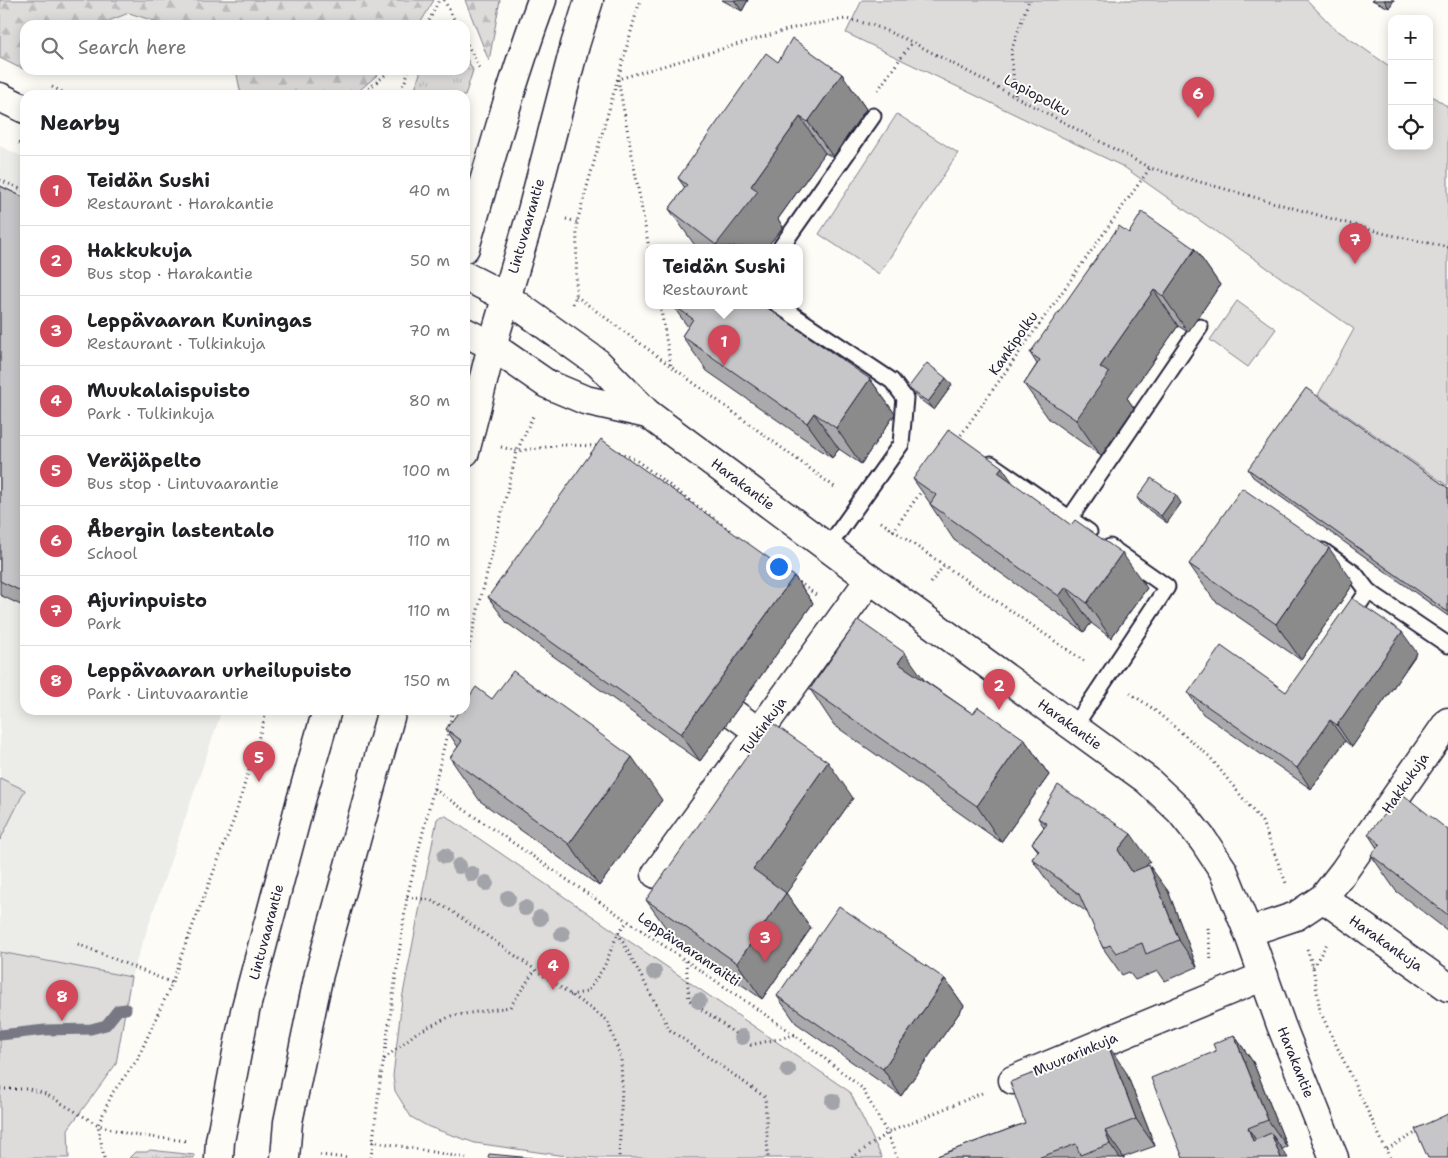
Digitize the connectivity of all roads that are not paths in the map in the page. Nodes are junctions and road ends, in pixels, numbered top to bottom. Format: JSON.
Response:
{"nodes":[{"id":1,"x":542,"y":0,"type":"edge"},
{"id":2,"x":589,"y":0,"type":"edge"},
{"id":3,"x":0,"y":97,"type":"edge"},
{"id":4,"x":20,"y":107,"type":"edge"},
{"id":5,"x":874,"y":116,"type":"road end"},
{"id":6,"x":470,"y":230,"type":"edge"},
{"id":7,"x":783,"y":244,"type":"edge"},
{"id":8,"x":470,"y":279,"type":"edge"},
{"id":9,"x":506,"y":298,"type":"junction"},
{"id":10,"x":784,"y":309,"type":"edge"},
{"id":11,"x":1200,"y":327,"type":"dead end"},
{"id":12,"x":470,"y":335,"type":"edge"},
{"id":13,"x":492,"y":346,"type":"junction"},
{"id":14,"x":648,"y":414,"type":"junction"},
{"id":15,"x":470,"y":432,"type":"edge"},
{"id":16,"x":957,"y":440,"type":"edge"},
{"id":17,"x":1070,"y":518,"type":"junction"},
{"id":18,"x":1310,"y":542,"type":"edge"},
{"id":19,"x":828,"y":547,"type":"junction"},
{"id":20,"x":870,"y":579,"type":"junction"},
{"id":21,"x":1368,"y":591,"type":"junction"},
{"id":22,"x":1339,"y":633,"type":"edge"},
{"id":23,"x":1448,"y":646,"type":"edge"},
{"id":24,"x":734,"y":714,"type":"dead end"},
{"id":25,"x":326,"y":715,"type":"edge"},
{"id":26,"x":391,"y":715,"type":"edge"},
{"id":27,"x":1448,"y":722,"type":"edge"},
{"id":28,"x":1074,"y":727,"type":"junction"},
{"id":29,"x":759,"y":732,"type":"junction"},
{"id":30,"x":656,"y":874,"type":"dead end"},
{"id":31,"x":1323,"y":898,"type":"junction"},
{"id":32,"x":1248,"y":932,"type":"junction"},
{"id":33,"x":1264,"y":976,"type":"junction"},
{"id":34,"x":1448,"y":987,"type":"edge"},
{"id":35,"x":1013,"y":1080,"type":"edge"},
{"id":36,"x":219,"y":1158,"type":"edge"},
{"id":37,"x":285,"y":1158,"type":"edge"},
{"id":38,"x":1334,"y":1158,"type":"edge"}],
"edges":[{"from":1,"to":6,"type":"street"},
{"from":2,"to":9,"type":"street","name":"Lintuvaarantie"},
{"from":3,"to":4,"type":"street"},
{"from":5,"to":7,"type":"lane"},
{"from":8,"to":9,"type":"street","name":"Harakantie"},
{"from":9,"to":13,"type":"street","name":"Lintuvaarantie"},
{"from":9,"to":14,"type":"street","name":"Harakantie"},
{"from":10,"to":19,"type":"lane"},
{"from":11,"to":17,"type":"lane"},
{"from":12,"to":13,"type":"street","name":"Harakantie"},
{"from":13,"to":14,"type":"street","name":"Harakantie"},
{"from":13,"to":15,"type":"street","name":"Lintuvaarantie"},
{"from":14,"to":19,"type":"street","name":"Harakantie"},
{"from":16,"to":17,"type":"lane"},
{"from":17,"to":28,"type":"lane"},
{"from":18,"to":21,"type":"lane"},
{"from":19,"to":20,"type":"street","name":"Harakantie"},
{"from":20,"to":28,"type":"street","name":"Harakantie"},
{"from":20,"to":29,"type":"street","name":"Tulkinkuja"},
{"from":21,"to":22,"type":"lane"},
{"from":21,"to":23,"type":"lane"},
{"from":24,"to":29,"type":"street"},
{"from":25,"to":36,"type":"street","name":"Lintuvaarantie"},
{"from":26,"to":37,"type":"street"},
{"from":27,"to":31,"type":"street","name":"Hakkukuja"},
{"from":28,"to":32,"type":"street","name":"Harakantie"},
{"from":29,"to":30,"type":"street","name":"Tulkinkuja"},
{"from":31,"to":32,"type":"street","name":"Hakkukuja"},
{"from":31,"to":34,"type":"street","name":"Harakankuja"},
{"from":32,"to":33,"type":"street","name":"Harakantie"},
{"from":33,"to":35,"type":"street","name":"Muurarinkuja"},
{"from":33,"to":38,"type":"street","name":"Harakantie"}]}
